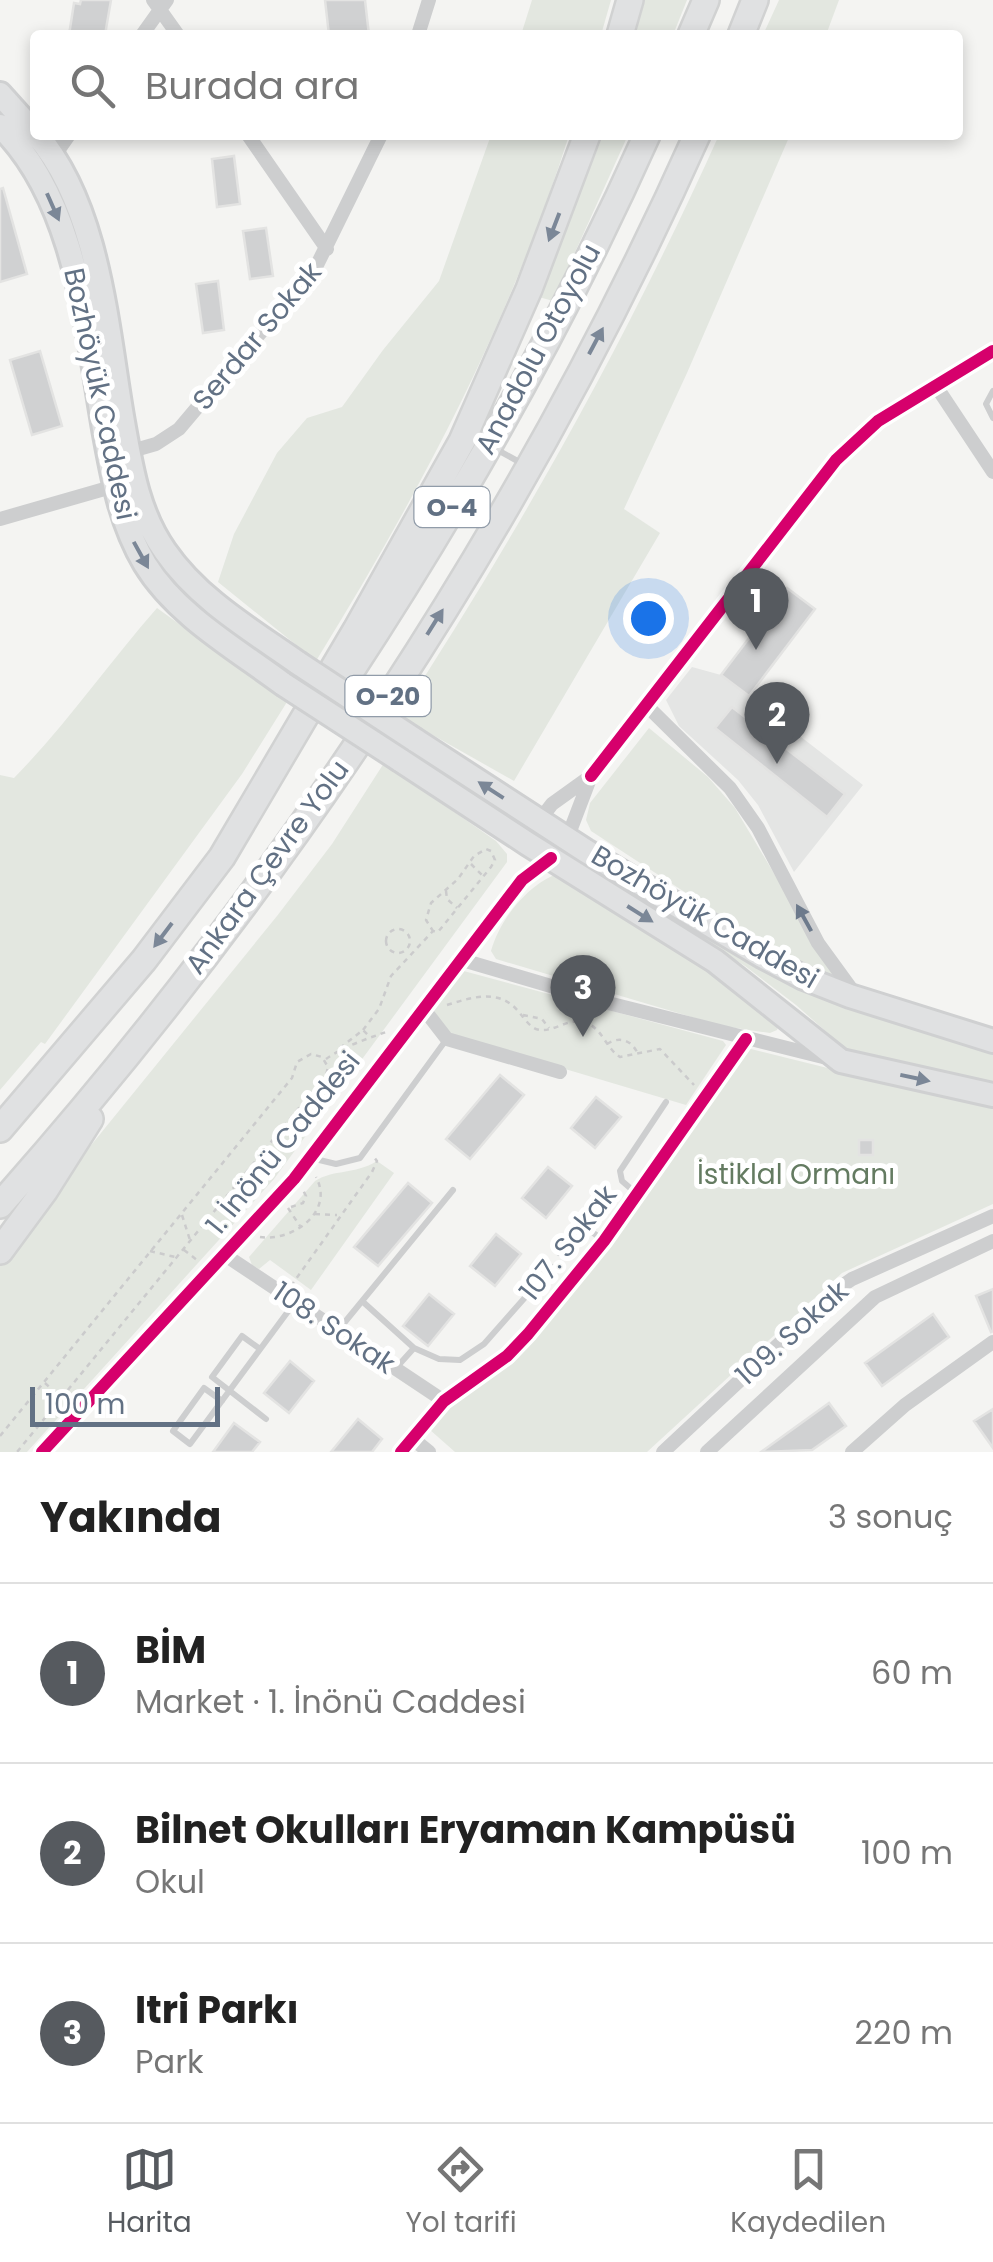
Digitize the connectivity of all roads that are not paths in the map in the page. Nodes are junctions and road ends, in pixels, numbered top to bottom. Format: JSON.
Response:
{"nodes":[{"id":1,"x":429,"y":0,"type":"edge"},
{"id":2,"x":630,"y":0,"type":"edge"},
{"id":3,"x":706,"y":0,"type":"edge"},
{"id":4,"x":756,"y":0,"type":"edge"},
{"id":5,"x":160,"y":3,"type":"edge"},
{"id":6,"x":145,"y":30,"type":"edge"},
{"id":7,"x":175,"y":30,"type":"edge"},
{"id":8,"x":420,"y":30,"type":"edge"},
{"id":9,"x":621,"y":30,"type":"edge"},
{"id":10,"x":693,"y":30,"type":"edge"},
{"id":11,"x":743,"y":30,"type":"edge"},
{"id":12,"x":0,"y":94,"type":"edge"},
{"id":13,"x":0,"y":126,"type":"edge"},
{"id":14,"x":30,"y":127,"type":"edge"},
{"id":15,"x":41,"y":140,"type":"edge"},
{"id":16,"x":65,"y":140,"type":"edge"},
{"id":17,"x":251,"y":140,"type":"edge"},
{"id":18,"x":380,"y":140,"type":"edge"},
{"id":19,"x":585,"y":140,"type":"edge"},
{"id":20,"x":645,"y":140,"type":"edge"},
{"id":21,"x":695,"y":140,"type":"edge"},
{"id":22,"x":54,"y":155,"type":"junction"},
{"id":23,"x":327,"y":249,"type":"junction"},
{"id":24,"x":993,"y":351,"type":"edge"},
{"id":25,"x":936,"y":386,"type":"junction"},
{"id":26,"x":993,"y":390,"type":"edge"},
{"id":27,"x":993,"y":418,"type":"edge"},
{"id":28,"x":488,"y":445,"type":"junction"},
{"id":29,"x":128,"y":452,"type":"junction"},
{"id":30,"x":528,"y":466,"type":"junction"},
{"id":31,"x":993,"y":472,"type":"edge"},
{"id":32,"x":115,"y":486,"type":"junction"},
{"id":33,"x":0,"y":520,"type":"edge"},
{"id":34,"x":646,"y":705,"type":"junction"},
{"id":35,"x":591,"y":776,"type":"junction"},
{"id":36,"x":539,"y":821,"type":"junction"},
{"id":37,"x":567,"y":838,"type":"junction"},
{"id":38,"x":528,"y":844,"type":"junction"},
{"id":39,"x":222,"y":858,"type":"junction"},
{"id":40,"x":551,"y":858,"type":"junction"},
{"id":41,"x":522,"y":880,"type":"junction"},
{"id":42,"x":459,"y":959,"type":"junction"},
{"id":43,"x":859,"y":998,"type":"junction"},
{"id":44,"x":426,"y":1005,"type":"junction"},
{"id":45,"x":140,"y":1038,"type":"junction"},
{"id":46,"x":746,"y":1038,"type":"junction"},
{"id":47,"x":447,"y":1039,"type":"junction"},
{"id":48,"x":795,"y":1039,"type":"junction"},
{"id":49,"x":993,"y":1041,"type":"edge"},
{"id":50,"x":560,"y":1072,"type":"dead end"},
{"id":51,"x":993,"y":1095,"type":"edge"},
{"id":52,"x":666,"y":1102,"type":"dead end"},
{"id":53,"x":0,"y":1129,"type":"edge"},
{"id":54,"x":313,"y":1167,"type":"junction"},
{"id":55,"x":453,"y":1190,"type":"dead end"},
{"id":56,"x":605,"y":1190,"type":"dead end"},
{"id":57,"x":638,"y":1194,"type":"junction"},
{"id":58,"x":0,"y":1205,"type":"edge"},
{"id":59,"x":993,"y":1216,"type":"edge"},
{"id":60,"x":580,"y":1223,"type":"junction"},
{"id":61,"x":604,"y":1241,"type":"junction"},
{"id":62,"x":938,"y":1241,"type":"junction"},
{"id":63,"x":993,"y":1241,"type":"edge"},
{"id":64,"x":0,"y":1251,"type":"edge"},
{"id":65,"x":559,"y":1252,"type":"dead end"},
{"id":66,"x":225,"y":1254,"type":"junction"},
{"id":67,"x":946,"y":1261,"type":"junction"},
{"id":68,"x":552,"y":1267,"type":"dead end"},
{"id":69,"x":290,"y":1299,"type":"junction"},
{"id":70,"x":362,"y":1301,"type":"junction"},
{"id":71,"x":338,"y":1330,"type":"junction"},
{"id":72,"x":993,"y":1342,"type":"edge"},
{"id":73,"x":414,"y":1348,"type":"junction"},
{"id":74,"x":260,"y":1349,"type":"junction"},
{"id":75,"x":396,"y":1368,"type":"junction"},
{"id":76,"x":230,"y":1390,"type":"junction"},
{"id":77,"x":222,"y":1401,"type":"junction"},
{"id":78,"x":444,"y":1401,"type":"junction"},
{"id":79,"x":266,"y":1419,"type":"dead end"},
{"id":80,"x":413,"y":1439,"type":"junction"},
{"id":81,"x":42,"y":1452,"type":"edge"},
{"id":82,"x":402,"y":1452,"type":"edge"},
{"id":83,"x":429,"y":1452,"type":"edge"},
{"id":84,"x":663,"y":1452,"type":"edge"},
{"id":85,"x":707,"y":1452,"type":"edge"},
{"id":86,"x":852,"y":1452,"type":"edge"}],
"edges":[{"from":1,"to":8,"type":"street"},
{"from":2,"to":9,"type":"highway"},
{"from":3,"to":10,"type":"highway"},
{"from":4,"to":11,"type":"highway"},
{"from":5,"to":6,"type":"street"},
{"from":5,"to":7,"type":"street"},
{"from":12,"to":14,"type":"main road","name":"Bozhöyük Caddesi"},
{"from":13,"to":32,"type":"main road","name":"Bozhöyük Caddesi","one_way":true},
{"from":15,"to":22,"type":"main road","name":"Bozhöyük Caddesi"},
{"from":16,"to":22,"type":"street"},
{"from":17,"to":23,"type":"street"},
{"from":18,"to":23,"type":"street","name":"Serdar Sokak"},
{"from":19,"to":39,"type":"highway","name":"Ankara Çevre Yolu","number":"O-20","one_way":true},
{"from":20,"to":28,"type":"highway","name":"Anadolu Otoyolu","number":"O-4"},
{"from":30,"to":21,"type":"highway","name":"Ankara Çevre Yolu","number":"O-20","one_way":true},
{"from":22,"to":29,"type":"main road","name":"Bozhöyük Caddesi"},
{"from":23,"to":29,"type":"street","name":"Serdar Sokak"},
{"from":24,"to":25,"type":"street"},
{"from":25,"to":31,"type":"street"},
{"from":25,"to":34,"type":"street"},
{"from":26,"to":27,"type":"lane"},
{"from":28,"to":30,"type":"lane"},
{"from":28,"to":39,"type":"highway","name":"Anadolu Otoyolu","number":"O-4"},
{"from":36,"to":29,"type":"main road","name":"Bozhöyük Caddesi","one_way":true,"bridge":true},
{"from":45,"to":30,"type":"highway","name":"Ankara Çevre Yolu","number":"O-20","one_way":true},
{"from":32,"to":33,"type":"street"},
{"from":32,"to":38,"type":"main road","name":"Bozhöyük Caddesi","one_way":true,"bridge":true},
{"from":34,"to":35,"type":"street"},
{"from":43,"to":34,"type":"street","one_way":true},
{"from":35,"to":36,"type":"street"},
{"from":35,"to":37,"type":"street"},
{"from":36,"to":37,"type":"main road","name":"Bozhöyük Caddesi"},
{"from":37,"to":43,"type":"main road","name":"Bozhöyük Caddesi"},
{"from":38,"to":40,"type":"main road","name":"Bozhöyük Caddesi"},
{"from":38,"to":41,"type":"street","name":"1. İnönü Caddesi"},
{"from":39,"to":53,"type":"highway","name":"Ankara Çevre Yolu","number":"O-20","one_way":true},
{"from":40,"to":41,"type":"street","name":"1. İnönü Caddesi"},
{"from":40,"to":48,"type":"main road","name":"Bozhöyük Caddesi","one_way":true},
{"from":41,"to":42,"type":"street","name":"1. İnönü Caddesi"},
{"from":42,"to":44,"type":"street","name":"1. İnönü Caddesi"},
{"from":42,"to":46,"type":"street"},
{"from":43,"to":49,"type":"main road","name":"Bozhöyük Caddesi"},
{"from":44,"to":47,"type":"street"},
{"from":44,"to":54,"type":"street","name":"1. İnönü Caddesi"},
{"from":45,"to":58,"type":"highway","name":"Ankara Çevre Yolu","number":"O-20"},
{"from":45,"to":64,"type":"highway"},
{"from":46,"to":48,"type":"street"},
{"from":46,"to":57,"type":"street","name":"107. Sokak"},
{"from":47,"to":50,"type":"street"},
{"from":47,"to":54,"type":"lane"},
{"from":48,"to":51,"type":"main road","name":"Bozhöyük Caddesi","one_way":true},
{"from":52,"to":57,"type":"lane"},
{"from":54,"to":66,"type":"street","name":"1. İnönü Caddesi"},
{"from":55,"to":70,"type":"lane"},
{"from":56,"to":60,"type":"lane"},
{"from":57,"to":61,"type":"street","name":"107. Sokak"},
{"from":59,"to":62,"type":"street","name":"109. Sokak"},
{"from":60,"to":61,"type":"lane"},
{"from":60,"to":65,"type":"lane"},
{"from":61,"to":78,"type":"street","name":"107. Sokak"},
{"from":62,"to":67,"type":"street"},
{"from":62,"to":84,"type":"street","name":"109. Sokak"},
{"from":63,"to":67,"type":"street"},
{"from":66,"to":69,"type":"street","name":"108. Sokak"},
{"from":66,"to":81,"type":"street","name":"1. İnönü Caddesi"},
{"from":67,"to":85,"type":"street"},
{"from":68,"to":73,"type":"lane"},
{"from":69,"to":71,"type":"street","name":"108. Sokak"},
{"from":69,"to":74,"type":"lane"},
{"from":70,"to":71,"type":"lane"},
{"from":70,"to":73,"type":"lane"},
{"from":71,"to":75,"type":"street","name":"108. Sokak"},
{"from":72,"to":86,"type":"street"},
{"from":73,"to":75,"type":"lane"},
{"from":74,"to":76,"type":"lane"},
{"from":74,"to":76,"type":"lane"},
{"from":75,"to":78,"type":"street","name":"108. Sokak"},
{"from":76,"to":77,"type":"lane"},
{"from":76,"to":79,"type":"lane"},
{"from":77,"to":77,"type":"lane"},
{"from":78,"to":80,"type":"street","name":"107. Sokak"},
{"from":80,"to":82,"type":"street","name":"107. Sokak"},
{"from":80,"to":83,"type":"street"}]}
